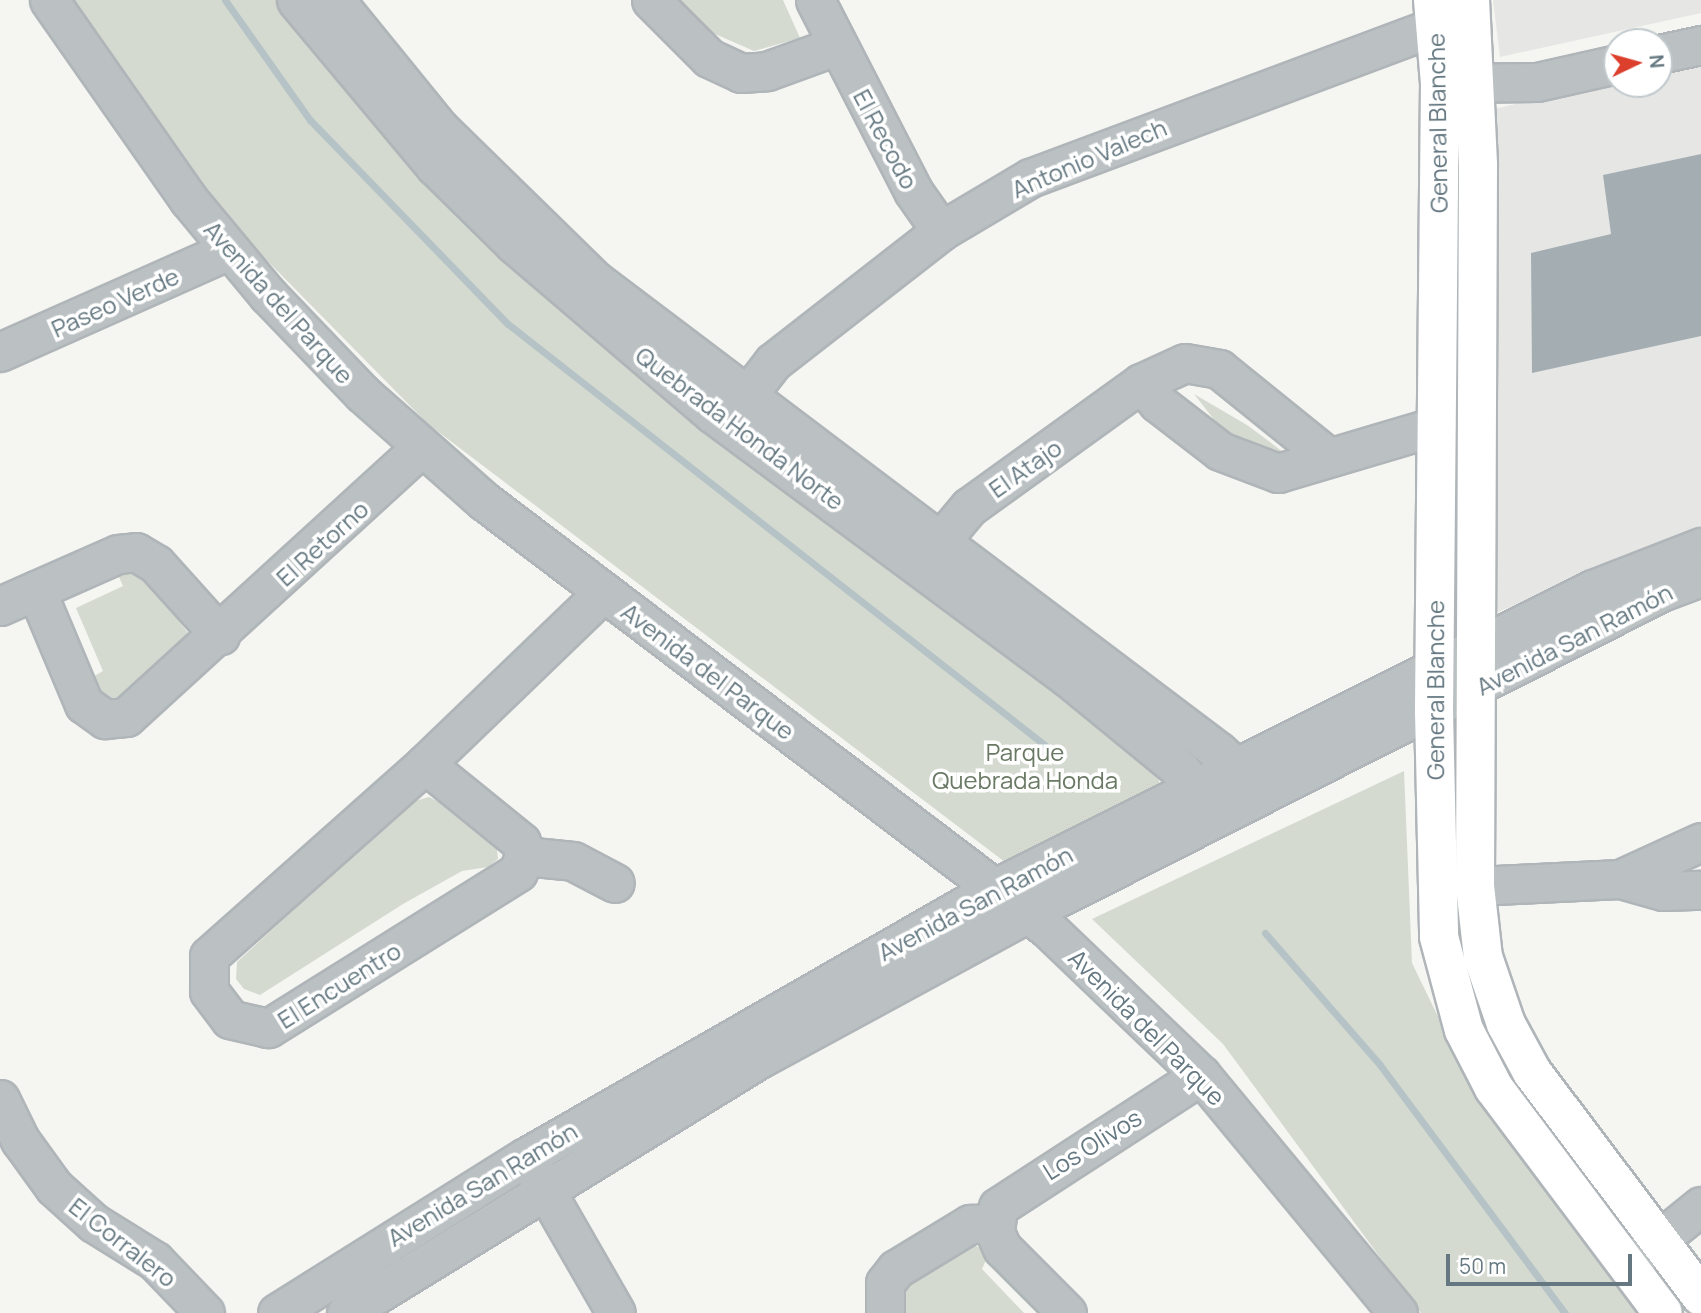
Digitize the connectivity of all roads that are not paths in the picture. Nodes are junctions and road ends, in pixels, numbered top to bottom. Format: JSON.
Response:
{"nodes":[{"id":1,"x":49,"y":0,"type":"edge"},
{"id":2,"x":651,"y":0,"type":"edge"},
{"id":3,"x":814,"y":0,"type":"edge"},
{"id":4,"x":1470,"y":0,"type":"edge"},
{"id":5,"x":327,"y":6,"type":"edge"},
{"id":6,"x":1435,"y":13,"type":"edge"},
{"id":7,"x":1701,"y":44,"type":"edge"},
{"id":8,"x":836,"y":46,"type":"junction"},
{"id":9,"x":1673,"y":51,"type":"edge"},
{"id":10,"x":1603,"y":67,"type":"edge"},
{"id":11,"x":1459,"y":83,"type":"junction"},
{"id":12,"x":941,"y":231,"type":"junction"},
{"id":13,"x":229,"y":250,"type":"junction"},
{"id":14,"x":0,"y":352,"type":"edge"},
{"id":15,"x":1141,"y":383,"type":"junction"},
{"id":16,"x":736,"y":410,"type":"junction"},
{"id":17,"x":1437,"y":426,"type":"junction"},
{"id":18,"x":421,"y":448,"type":"junction"},
{"id":19,"x":1328,"y":457,"type":"junction"},
{"id":20,"x":1701,"y":547,"type":"edge"},
{"id":21,"x":929,"y":552,"type":"junction"},
{"id":22,"x":1701,"y":577,"type":"edge"},
{"id":23,"x":36,"y":590,"type":"junction"},
{"id":24,"x":604,"y":592,"type":"junction"},
{"id":25,"x":0,"y":606,"type":"edge"},
{"id":26,"x":219,"y":635,"type":"junction"},
{"id":27,"x":1475,"y":649,"type":"junction"},
{"id":28,"x":1434,"y":669,"type":"junction"},
{"id":29,"x":1475,"y":691,"type":"junction"},
{"id":30,"x":1434,"y":711,"type":"junction"},
{"id":31,"x":425,"y":764,"type":"junction"},
{"id":32,"x":1236,"y":767,"type":"junction"},
{"id":33,"x":1254,"y":801,"type":"junction"},
{"id":34,"x":1209,"y":803,"type":"junction"},
{"id":35,"x":1701,"y":842,"type":"edge"},
{"id":36,"x":524,"y":856,"type":"junction"},
{"id":37,"x":1620,"y":879,"type":"junction"},
{"id":38,"x":615,"y":883,"type":"dead end"},
{"id":39,"x":1475,"y":886,"type":"junction"},
{"id":40,"x":997,"y":887,"type":"junction"},
{"id":41,"x":1701,"y":890,"type":"edge"},
{"id":42,"x":1028,"y":913,"type":"junction"},
{"id":43,"x":1201,"y":1075,"type":"junction"},
{"id":44,"x":2,"y":1110,"type":"edge"},
{"id":45,"x":535,"y":1172,"type":"junction"},
{"id":46,"x":1701,"y":1206,"type":"edge"},
{"id":47,"x":994,"y":1223,"type":"junction"},
{"id":48,"x":1658,"y":1241,"type":"junction"},
{"id":49,"x":1627,"y":1265,"type":"junction"},
{"id":50,"x":1701,"y":1296,"type":"edge"},
{"id":51,"x":205,"y":1313,"type":"edge"},
{"id":52,"x":277,"y":1313,"type":"edge"},
{"id":53,"x":346,"y":1313,"type":"edge"},
{"id":54,"x":616,"y":1313,"type":"edge"},
{"id":55,"x":885,"y":1313,"type":"edge"},
{"id":56,"x":1067,"y":1313,"type":"edge"},
{"id":57,"x":1398,"y":1313,"type":"edge"},
{"id":58,"x":1663,"y":1313,"type":"edge"}],
"edges":[{"from":1,"to":13,"type":"street","name":"Avenida del Parque"},
{"from":2,"to":8,"type":"street"},
{"from":3,"to":8,"type":"street","name":"El Recodo"},
{"from":4,"to":11,"type":"main road","name":"General Blanche"},
{"from":5,"to":16,"type":"street","name":"Quebrada Honda Norte"},
{"from":6,"to":11,"type":"main road","name":"General Blanche"},
{"from":6,"to":12,"type":"street","name":"Antonio Valech"},
{"from":7,"to":9,"type":"street"},
{"from":8,"to":12,"type":"street","name":"El Recodo"},
{"from":10,"to":11,"type":"street"},
{"from":11,"to":17,"type":"main road","name":"General Blanche"},
{"from":11,"to":27,"type":"main road","name":"General Blanche"},
{"from":12,"to":16,"type":"street","name":"Antonio Valech"},
{"from":13,"to":14,"type":"street","name":"Paseo Verde"},
{"from":13,"to":18,"type":"street","name":"Avenida del Parque"},
{"from":15,"to":19,"type":"street"},
{"from":15,"to":19,"type":"street","name":"El Atajo"},
{"from":15,"to":21,"type":"street","name":"El Atajo"},
{"from":16,"to":21,"type":"street","name":"Quebrada Honda Norte"},
{"from":17,"to":19,"type":"street"},
{"from":17,"to":28,"type":"main road","name":"General Blanche"},
{"from":18,"to":24,"type":"street","name":"Avenida del Parque"},
{"from":18,"to":26,"type":"street","name":"El Retorno"},
{"from":20,"to":27,"type":"street","name":"Avenida San Ramón"},
{"from":21,"to":32,"type":"street","name":"Quebrada Honda Norte"},
{"from":21,"to":34,"type":"street","name":"Quebrada Honda Norte"},
{"from":22,"to":29,"type":"street","name":"Avenida San Ramón"},
{"from":23,"to":25,"type":"street"},
{"from":23,"to":26,"type":"street"},
{"from":23,"to":26,"type":"street","name":"El Retorno"},
{"from":24,"to":31,"type":"street","name":"El Encuentro"},
{"from":24,"to":40,"type":"street","name":"Avenida del Parque"},
{"from":27,"to":28,"type":"street","name":"Avenida San Ramón"},
{"from":27,"to":29,"type":"main road","name":"General Blanche"},
{"from":28,"to":30,"type":"main road","name":"General Blanche"},
{"from":28,"to":32,"type":"street","name":"Avenida San Ramón"},
{"from":29,"to":30,"type":"street","name":"Avenida San Ramón"},
{"from":29,"to":39,"type":"main road","name":"General Blanche"},
{"from":30,"to":33,"type":"street","name":"Avenida San Ramón"},
{"from":30,"to":49,"type":"main road","name":"General Blanche"},
{"from":31,"to":36,"type":"street"},
{"from":31,"to":36,"type":"street","name":"El Encuentro"},
{"from":32,"to":33,"type":"street","name":"Quebrada Honda Norte"},
{"from":32,"to":34,"type":"street","name":"Avenida San Ramón"},
{"from":33,"to":34,"type":"street","name":"Avenida San Ramón"},
{"from":34,"to":40,"type":"street","name":"Avenida San Ramón"},
{"from":34,"to":42,"type":"street","name":"Avenida San Ramón"},
{"from":35,"to":37,"type":"street"},
{"from":36,"to":38,"type":"street"},
{"from":37,"to":39,"type":"street"},
{"from":37,"to":41,"type":"street"},
{"from":39,"to":48,"type":"main road","name":"General Blanche"},
{"from":40,"to":42,"type":"street","name":"Avenida del Parque"},
{"from":40,"to":45,"type":"street","name":"Avenida San Ramón"},
{"from":42,"to":43,"type":"street","name":"Avenida del Parque"},
{"from":42,"to":45,"type":"street","name":"Avenida San Ramón"},
{"from":43,"to":47,"type":"street","name":"Los Olivos"},
{"from":43,"to":57,"type":"street","name":"Avenida del Parque"},
{"from":44,"to":51,"type":"street","name":"El Corralero"},
{"from":45,"to":52,"type":"street","name":"Avenida San Ramón"},
{"from":45,"to":53,"type":"street","name":"Avenida San Ramón"},
{"from":45,"to":54,"type":"street"},
{"from":46,"to":48,"type":"street"},
{"from":47,"to":55,"type":"street"},
{"from":47,"to":56,"type":"street"},
{"from":48,"to":49,"type":"street"},
{"from":48,"to":50,"type":"main road","name":"General Blanche"},
{"from":49,"to":58,"type":"main road","name":"General Blanche"}]}
